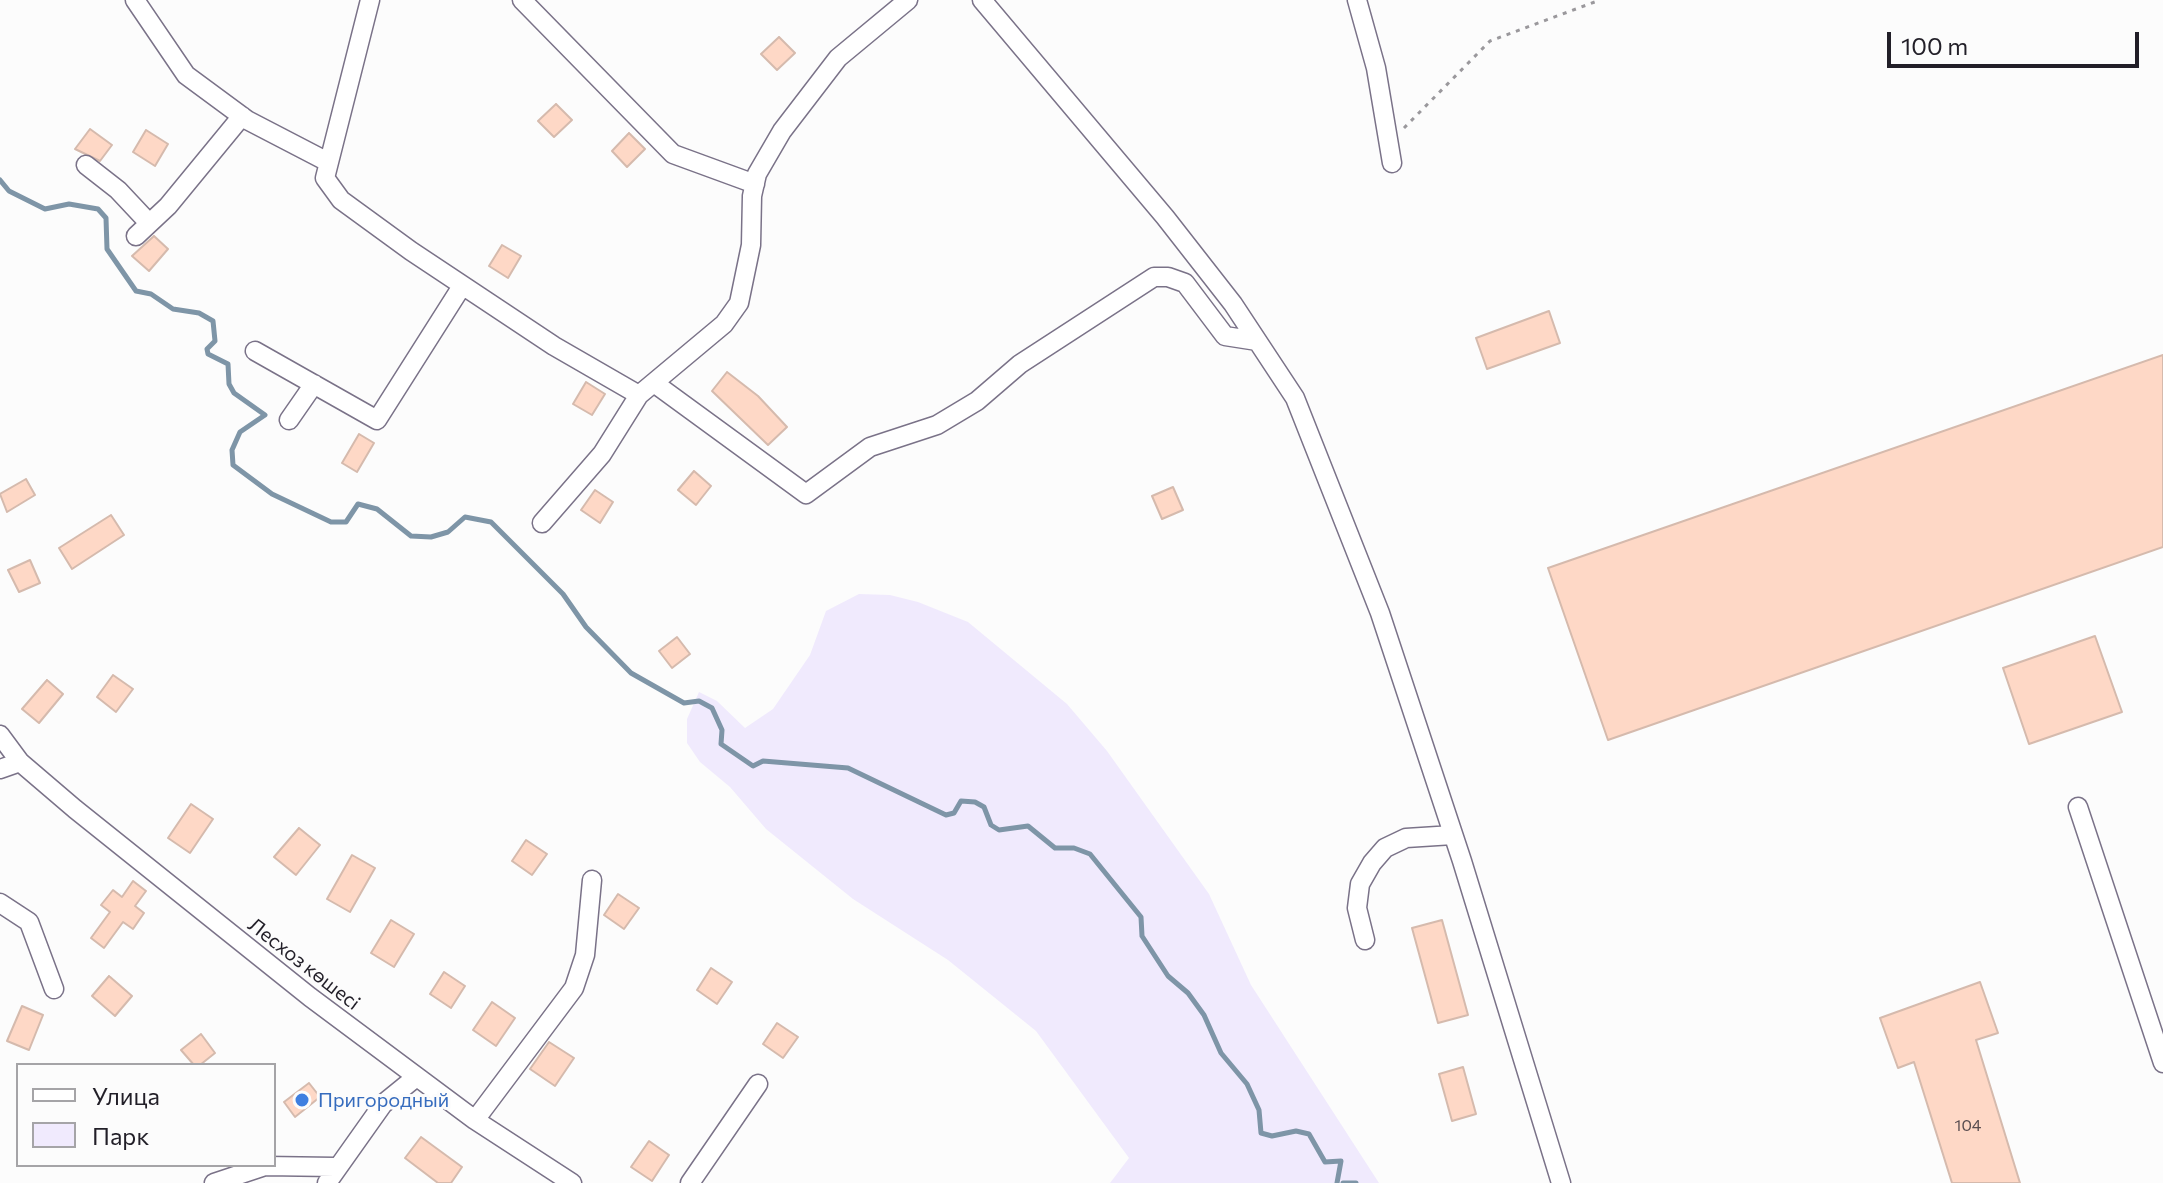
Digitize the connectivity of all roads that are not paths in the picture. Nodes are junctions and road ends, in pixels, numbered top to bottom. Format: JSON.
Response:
{"nodes":[{"id":1,"x":135,"y":0,"type":"edge"},
{"id":2,"x":370,"y":0,"type":"edge"},
{"id":3,"x":522,"y":0,"type":"edge"},
{"id":4,"x":908,"y":0,"type":"edge"},
{"id":5,"x":982,"y":0,"type":"edge"},
{"id":6,"x":1357,"y":0,"type":"edge"},
{"id":7,"x":242,"y":116,"type":"junction"},
{"id":8,"x":326,"y":161,"type":"junction"},
{"id":9,"x":1392,"y":163,"type":"dead end"},
{"id":10,"x":86,"y":165,"type":"dead end"},
{"id":11,"x":755,"y":184,"type":"junction"},
{"id":12,"x":462,"y":286,"type":"junction"},
{"id":13,"x":1257,"y":341,"type":"junction"},
{"id":14,"x":255,"y":351,"type":"dead end"},
{"id":15,"x":314,"y":384,"type":"junction"},
{"id":16,"x":646,"y":389,"type":"junction"},
{"id":17,"x":289,"y":420,"type":"dead end"},
{"id":18,"x":542,"y":523,"type":"dead end"},
{"id":19,"x":0,"y":735,"type":"edge"},
{"id":20,"x":20,"y":762,"type":"junction"},
{"id":21,"x":0,"y":769,"type":"edge"},
{"id":22,"x":2078,"y":807,"type":"dead end"},
{"id":23,"x":1453,"y":835,"type":"junction"},
{"id":24,"x":592,"y":880,"type":"dead end"},
{"id":25,"x":0,"y":903,"type":"edge"},
{"id":26,"x":1365,"y":940,"type":"dead end"},
{"id":27,"x":54,"y":989,"type":"dead end"},
{"id":28,"x":2163,"y":1063,"type":"edge"},
{"id":29,"x":415,"y":1078,"type":"junction"},
{"id":30,"x":758,"y":1084,"type":"dead end"},
{"id":31,"x":475,"y":1120,"type":"junction"},
{"id":32,"x":262,"y":1167,"type":"edge"},
{"id":33,"x":272,"y":1167,"type":"edge"},
{"id":34,"x":331,"y":1175,"type":"edge"},
{"id":35,"x":214,"y":1183,"type":"edge"},
{"id":36,"x":572,"y":1183,"type":"edge"},
{"id":37,"x":690,"y":1183,"type":"edge"},
{"id":38,"x":1561,"y":1183,"type":"edge"}],
"edges":[{"from":1,"to":7,"type":"street"},
{"from":2,"to":8,"type":"street"},
{"from":3,"to":11,"type":"street"},
{"from":4,"to":11,"type":"street"},
{"from":5,"to":13,"type":"street"},
{"from":6,"to":9,"type":"street"},
{"from":7,"to":8,"type":"street"},
{"from":7,"to":10,"type":"street"},
{"from":8,"to":12,"type":"street"},
{"from":11,"to":16,"type":"street"},
{"from":12,"to":15,"type":"street"},
{"from":12,"to":16,"type":"street"},
{"from":13,"to":16,"type":"street"},
{"from":13,"to":23,"type":"street"},
{"from":14,"to":15,"type":"street"},
{"from":15,"to":17,"type":"street"},
{"from":16,"to":18,"type":"street"},
{"from":19,"to":20,"type":"street","name":"Лесхоз көшесі"},
{"from":20,"to":21,"type":"street"},
{"from":20,"to":29,"type":"street","name":"Лесхоз көшесі"},
{"from":22,"to":28,"type":"street"},
{"from":23,"to":26,"type":"street"},
{"from":23,"to":38,"type":"street"},
{"from":24,"to":31,"type":"street"},
{"from":25,"to":27,"type":"street"},
{"from":29,"to":31,"type":"street","name":"Лесхоз көшесі"},
{"from":29,"to":34,"type":"street"},
{"from":30,"to":37,"type":"street"},
{"from":31,"to":36,"type":"street","name":"Лесхоз көшесі"},
{"from":32,"to":35,"type":"street"},
{"from":33,"to":34,"type":"street"}]}
